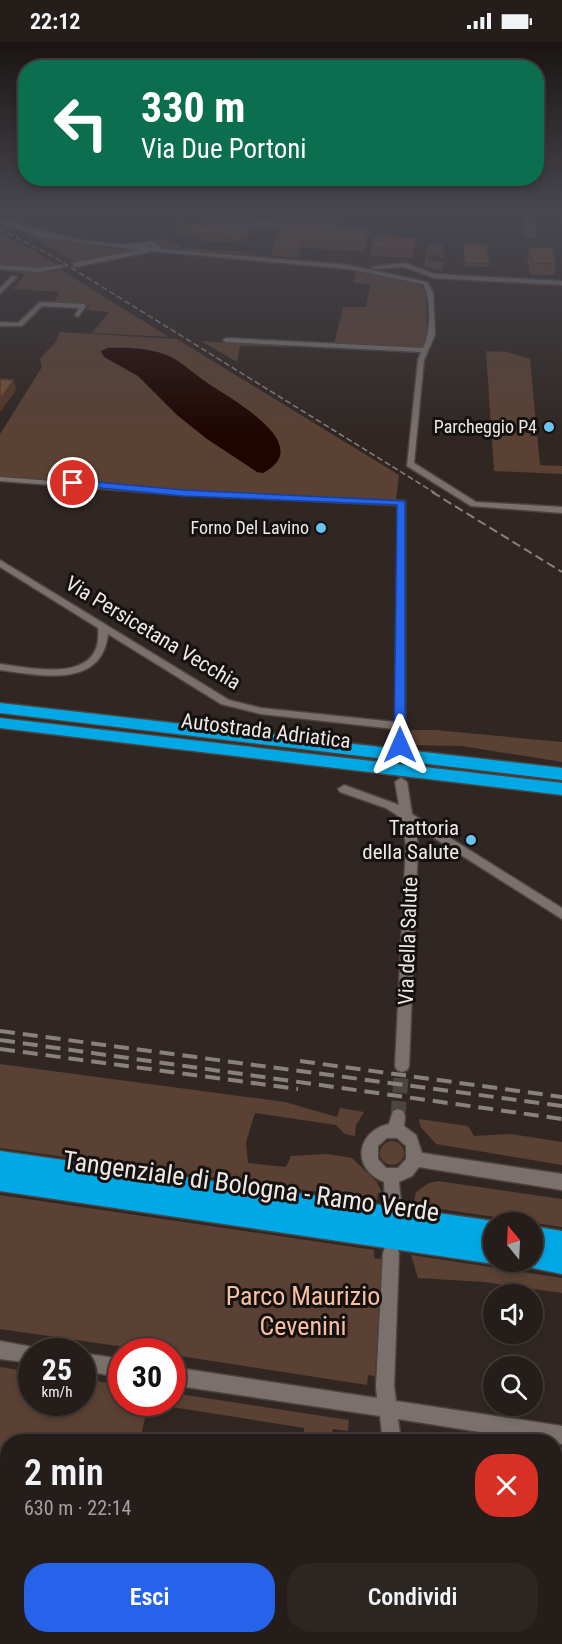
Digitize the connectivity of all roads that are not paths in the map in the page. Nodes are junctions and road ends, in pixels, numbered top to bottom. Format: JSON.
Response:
{"nodes":[{"id":1,"x":428,"y":288,"type":"edge"},
{"id":2,"x":78,"y":315,"type":"dead end"},
{"id":3,"x":0,"y":324,"type":"edge"},
{"id":4,"x":226,"y":340,"type":"dead end"},
{"id":5,"x":426,"y":350,"type":"junction"},
{"id":6,"x":0,"y":479,"type":"edge"},
{"id":7,"x":562,"y":510,"type":"edge"},
{"id":8,"x":0,"y":563,"type":"edge"},
{"id":9,"x":103,"y":628,"type":"junction"},
{"id":10,"x":117,"y":637,"type":"junction"},
{"id":11,"x":102,"y":643,"type":"junction"},
{"id":12,"x":0,"y":667,"type":"edge"},
{"id":13,"x":0,"y":708,"type":"edge"},
{"id":14,"x":0,"y":723,"type":"edge"},
{"id":15,"x":400,"y":726,"type":"junction"},
{"id":16,"x":400,"y":745,"type":"dead end"},
{"id":17,"x":562,"y":774,"type":"edge"},
{"id":18,"x":400,"y":782,"type":"dead end"},
{"id":19,"x":344,"y":789,"type":"dead end"},
{"id":20,"x":562,"y":789,"type":"edge"},
{"id":21,"x":408,"y":816,"type":"junction"},
{"id":22,"x":562,"y":914,"type":"edge"},
{"id":23,"x":402,"y":1066,"type":"tunnel mouth"},
{"id":24,"x":416,"y":1159,"type":"junction"},
{"id":25,"x":0,"y":1162,"type":"edge"},
{"id":26,"x":391,"y":1175,"type":"junction"},
{"id":27,"x":0,"y":1180,"type":"edge"},
{"id":28,"x":562,"y":1182,"type":"edge"},
{"id":29,"x":393,"y":1202,"type":"dead end"},
{"id":30,"x":483,"y":1231,"type":"edge"},
{"id":31,"x":543,"y":1240,"type":"edge"},
{"id":32,"x":562,"y":1243,"type":"edge"},
{"id":33,"x":483,"y":1250,"type":"edge"},
{"id":34,"x":391,"y":1252,"type":"dead end"},
{"id":35,"x":543,"y":1259,"type":"edge"},
{"id":36,"x":562,"y":1262,"type":"edge"},
{"id":37,"x":0,"y":1350,"type":"edge"},
{"id":38,"x":18,"y":1352,"type":"edge"},
{"id":39,"x":186,"y":1378,"type":"edge"},
{"id":40,"x":386,"y":1408,"type":"junction"},
{"id":41,"x":391,"y":1434,"type":"edge"},
{"id":42,"x":555,"y":1434,"type":"edge"}],
"edges":[{"from":1,"to":5,"type":"street"},
{"from":2,"to":3,"type":"street"},
{"from":4,"to":5,"type":"street"},
{"from":5,"to":7,"type":"street"},
{"from":6,"to":15,"type":"street"},
{"from":8,"to":9,"type":"street","name":"Via Persicetana Vecchia"},
{"from":9,"to":10,"type":"street","name":"Via Persicetana Vecchia"},
{"from":9,"to":11,"type":"street"},
{"from":10,"to":11,"type":"street"},
{"from":10,"to":15,"type":"street","name":"Via Persicetana Vecchia"},
{"from":11,"to":12,"type":"street"},
{"from":13,"to":17,"type":"highway","name":"Autostrada Adriatica"},
{"from":14,"to":20,"type":"highway","name":"Autostrada Adriatica"},
{"from":15,"to":16,"type":"street"},
{"from":18,"to":21,"type":"street","name":"Via della Salute"},
{"from":19,"to":21,"type":"street"},
{"from":21,"to":22,"type":"street"},
{"from":21,"to":23,"type":"street","name":"Via della Salute"},
{"from":24,"to":26,"type":"street"},
{"from":24,"to":26,"type":"street"},
{"from":24,"to":28,"type":"street"},
{"from":25,"to":30,"type":"highway","name":"Tangenziale di Bologna - Ramo Verde"},
{"from":26,"to":29,"type":"street"},
{"from":27,"to":33,"type":"highway","name":"Tangenziale di Bologna - Ramo Verde"},
{"from":31,"to":32,"type":"highway"},
{"from":34,"to":40,"type":"street"},
{"from":35,"to":36,"type":"highway"},
{"from":37,"to":38,"type":"street"},
{"from":39,"to":40,"type":"street"},
{"from":40,"to":41,"type":"street"},
{"from":40,"to":42,"type":"street"}]}
